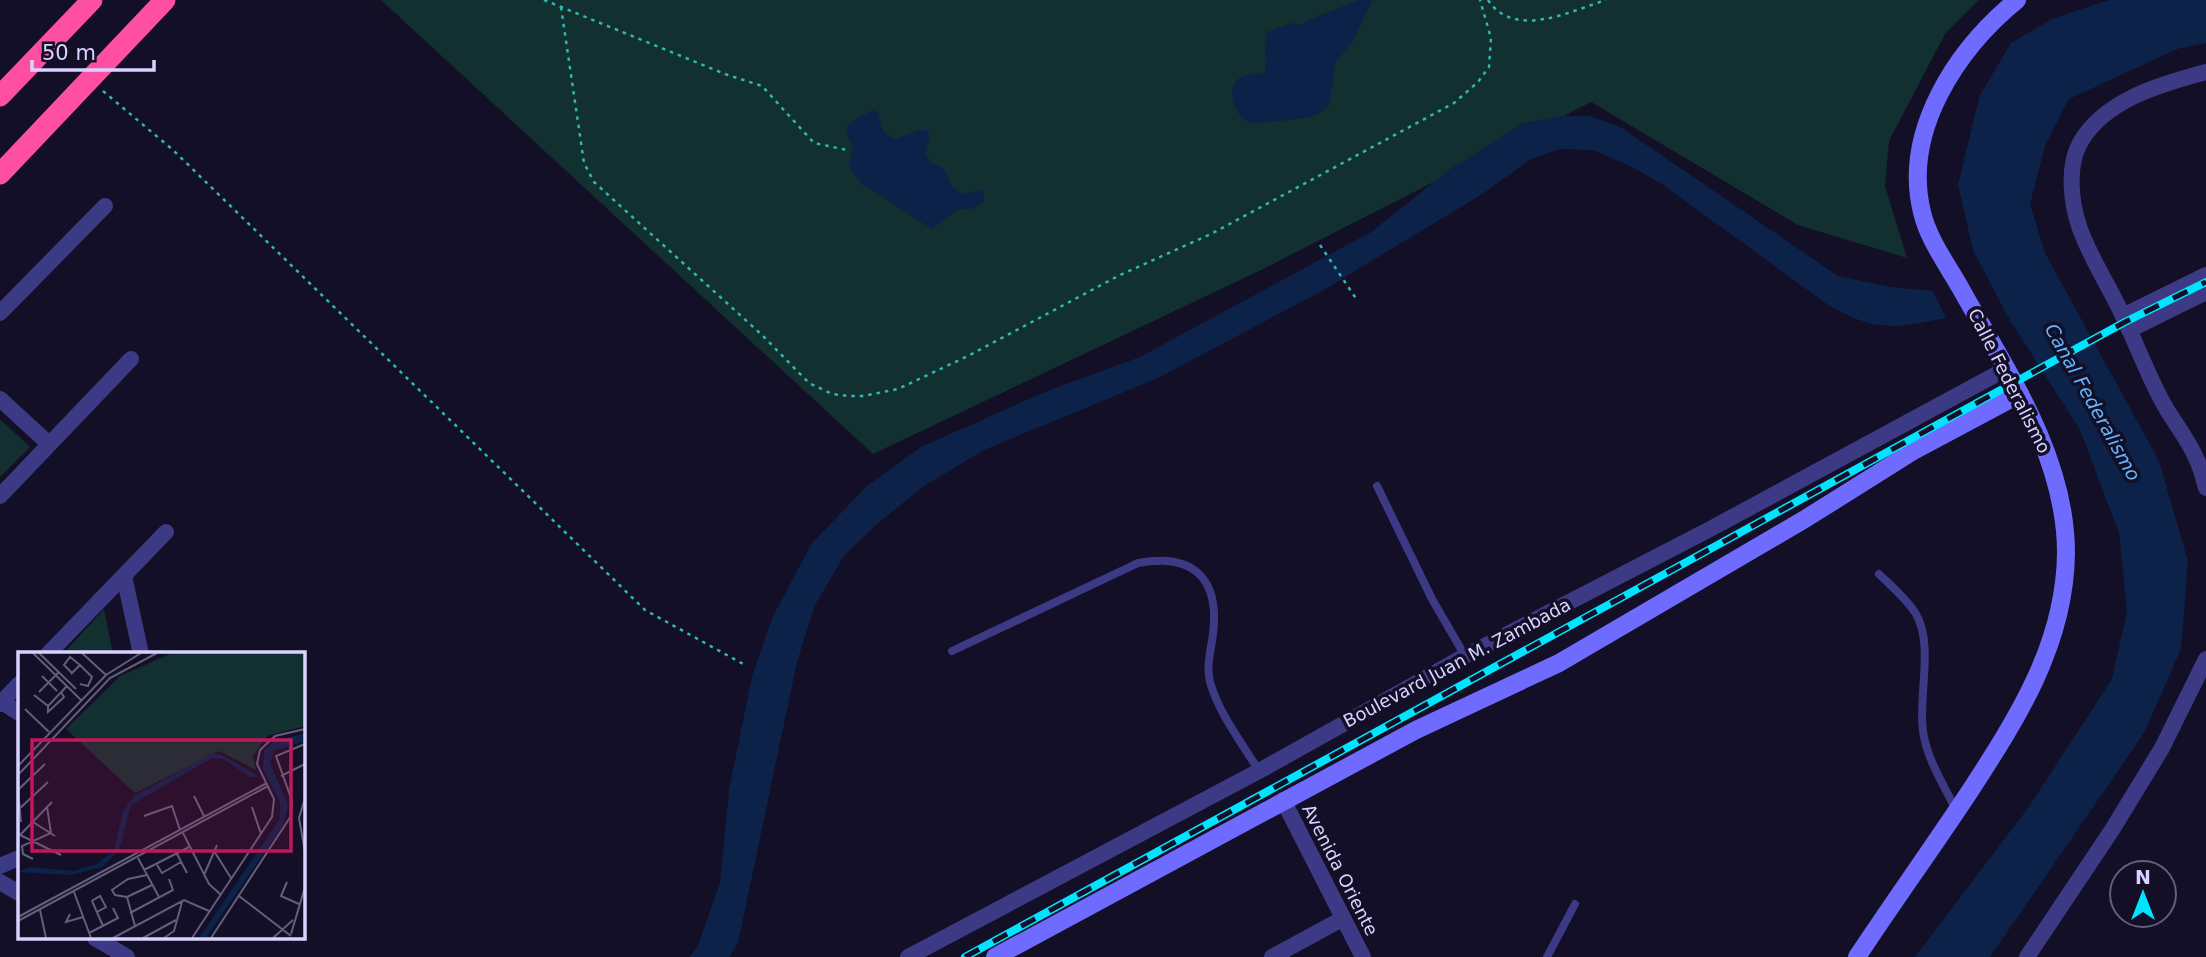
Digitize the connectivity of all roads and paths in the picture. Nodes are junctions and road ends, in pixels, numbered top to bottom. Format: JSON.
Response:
{"nodes":[{"id":1,"x":92,"y":0,"type":"edge"},
{"id":2,"x":166,"y":0,"type":"edge"},
{"id":3,"x":544,"y":0,"type":"edge"},
{"id":4,"x":1480,"y":0,"type":"edge"},
{"id":5,"x":1488,"y":0,"type":"edge"},
{"id":6,"x":1606,"y":0,"type":"edge"},
{"id":7,"x":2017,"y":0,"type":"edge"},
{"id":8,"x":561,"y":8,"type":"junction"},
{"id":9,"x":2206,"y":72,"type":"edge"},
{"id":10,"x":89,"y":80,"type":"junction"},
{"id":11,"x":0,"y":96,"type":"edge"},
{"id":12,"x":847,"y":150,"type":"dead end"},
{"id":13,"x":0,"y":174,"type":"edge"},
{"id":14,"x":105,"y":206,"type":"dead end"},
{"id":15,"x":1320,"y":245,"type":"dead end"},
{"id":16,"x":2206,"y":275,"type":"edge"},
{"id":17,"x":2206,"y":292,"type":"edge"},
{"id":18,"x":1357,"y":300,"type":"dead end"},
{"id":19,"x":0,"y":313,"type":"edge"},
{"id":20,"x":2126,"y":323,"type":"junction"},
{"id":21,"x":131,"y":359,"type":"dead end"},
{"id":22,"x":2006,"y":369,"type":"junction"},
{"id":23,"x":2020,"y":394,"type":"junction"},
{"id":24,"x":0,"y":399,"type":"edge"},
{"id":25,"x":49,"y":444,"type":"junction"},
{"id":26,"x":1377,"y":486,"type":"dead end"},
{"id":27,"x":2206,"y":488,"type":"edge"},
{"id":28,"x":0,"y":496,"type":"edge"},
{"id":29,"x":166,"y":532,"type":"dead end"},
{"id":30,"x":1879,"y":574,"type":"dead end"},
{"id":31,"x":124,"y":576,"type":"junction"},
{"id":32,"x":952,"y":650,"type":"dead end"},
{"id":33,"x":50,"y":652,"type":"edge"},
{"id":34,"x":141,"y":652,"type":"edge"},
{"id":35,"x":1465,"y":656,"type":"junction"},
{"id":36,"x":2206,"y":659,"type":"edge"},
{"id":37,"x":745,"y":665,"type":"dead end"},
{"id":38,"x":18,"y":685,"type":"edge"},
{"id":39,"x":1,"y":703,"type":"edge"},
{"id":40,"x":18,"y":712,"type":"edge"},
{"id":41,"x":1259,"y":771,"type":"junction"},
{"id":42,"x":1283,"y":800,"type":"junction"},
{"id":43,"x":1957,"y":811,"type":"junction"},
{"id":44,"x":18,"y":858,"type":"edge"},
{"id":45,"x":0,"y":866,"type":"edge"},
{"id":46,"x":0,"y":882,"type":"edge"},
{"id":47,"x":18,"y":892,"type":"edge"},
{"id":48,"x":1575,"y":904,"type":"dead end"},
{"id":49,"x":1342,"y":919,"type":"junction"},
{"id":50,"x":98,"y":940,"type":"edge"},
{"id":51,"x":1549,"y":956,"type":"edge"},
{"id":52,"x":127,"y":957,"type":"edge"},
{"id":53,"x":908,"y":957,"type":"edge"},
{"id":54,"x":995,"y":957,"type":"edge"},
{"id":55,"x":1272,"y":957,"type":"edge"},
{"id":56,"x":1363,"y":957,"type":"edge"},
{"id":57,"x":1857,"y":957,"type":"edge"},
{"id":58,"x":2027,"y":957,"type":"edge"}],
"edges":[{"from":1,"to":11,"type":"highway"},
{"from":2,"to":10,"type":"highway"},
{"from":3,"to":8,"type":"path"},
{"from":4,"to":8,"type":"path"},
{"from":5,"to":6,"type":"path"},
{"from":7,"to":22,"type":"street","name":"Calle Federalismo"},
{"from":8,"to":12,"type":"path"},
{"from":9,"to":20,"type":"street"},
{"from":10,"to":13,"type":"highway"},
{"from":10,"to":37,"type":"path"},
{"from":14,"to":19,"type":"street"},
{"from":15,"to":18,"type":"path"},
{"from":16,"to":20,"type":"street"},
{"from":17,"to":20,"type":"street"},
{"from":20,"to":27,"type":"street"},
{"from":21,"to":25,"type":"street"},
{"from":22,"to":23,"type":"street","name":"Calle Federalismo"},
{"from":22,"to":35,"type":"street","name":"Boulevard Juan M. Zambada"},
{"from":23,"to":42,"type":"street"},
{"from":23,"to":43,"type":"street","name":"Calle Federalismo"},
{"from":24,"to":25,"type":"street"},
{"from":25,"to":28,"type":"street"},
{"from":26,"to":35,"type":"lane"},
{"from":29,"to":31,"type":"street"},
{"from":30,"to":43,"type":"lane"},
{"from":31,"to":33,"type":"street"},
{"from":31,"to":34,"type":"street"},
{"from":32,"to":41,"type":"lane"},
{"from":35,"to":41,"type":"street","name":"Boulevard Juan M. Zambada"},
{"from":36,"to":58,"type":"street"},
{"from":38,"to":39,"type":"street"},
{"from":39,"to":40,"type":"street"},
{"from":41,"to":53,"type":"street","name":"Boulevard Juan M. Zambada"},
{"from":42,"to":49,"type":"street","name":"Avenida Oriente"},
{"from":42,"to":54,"type":"street"},
{"from":43,"to":57,"type":"street","name":"Calle Federalismo"},
{"from":44,"to":45,"type":"street"},
{"from":46,"to":47,"type":"street"},
{"from":48,"to":51,"type":"lane"},
{"from":49,"to":55,"type":"street"},
{"from":49,"to":56,"type":"street","name":"Avenida Oriente"},
{"from":50,"to":52,"type":"street"}]}
